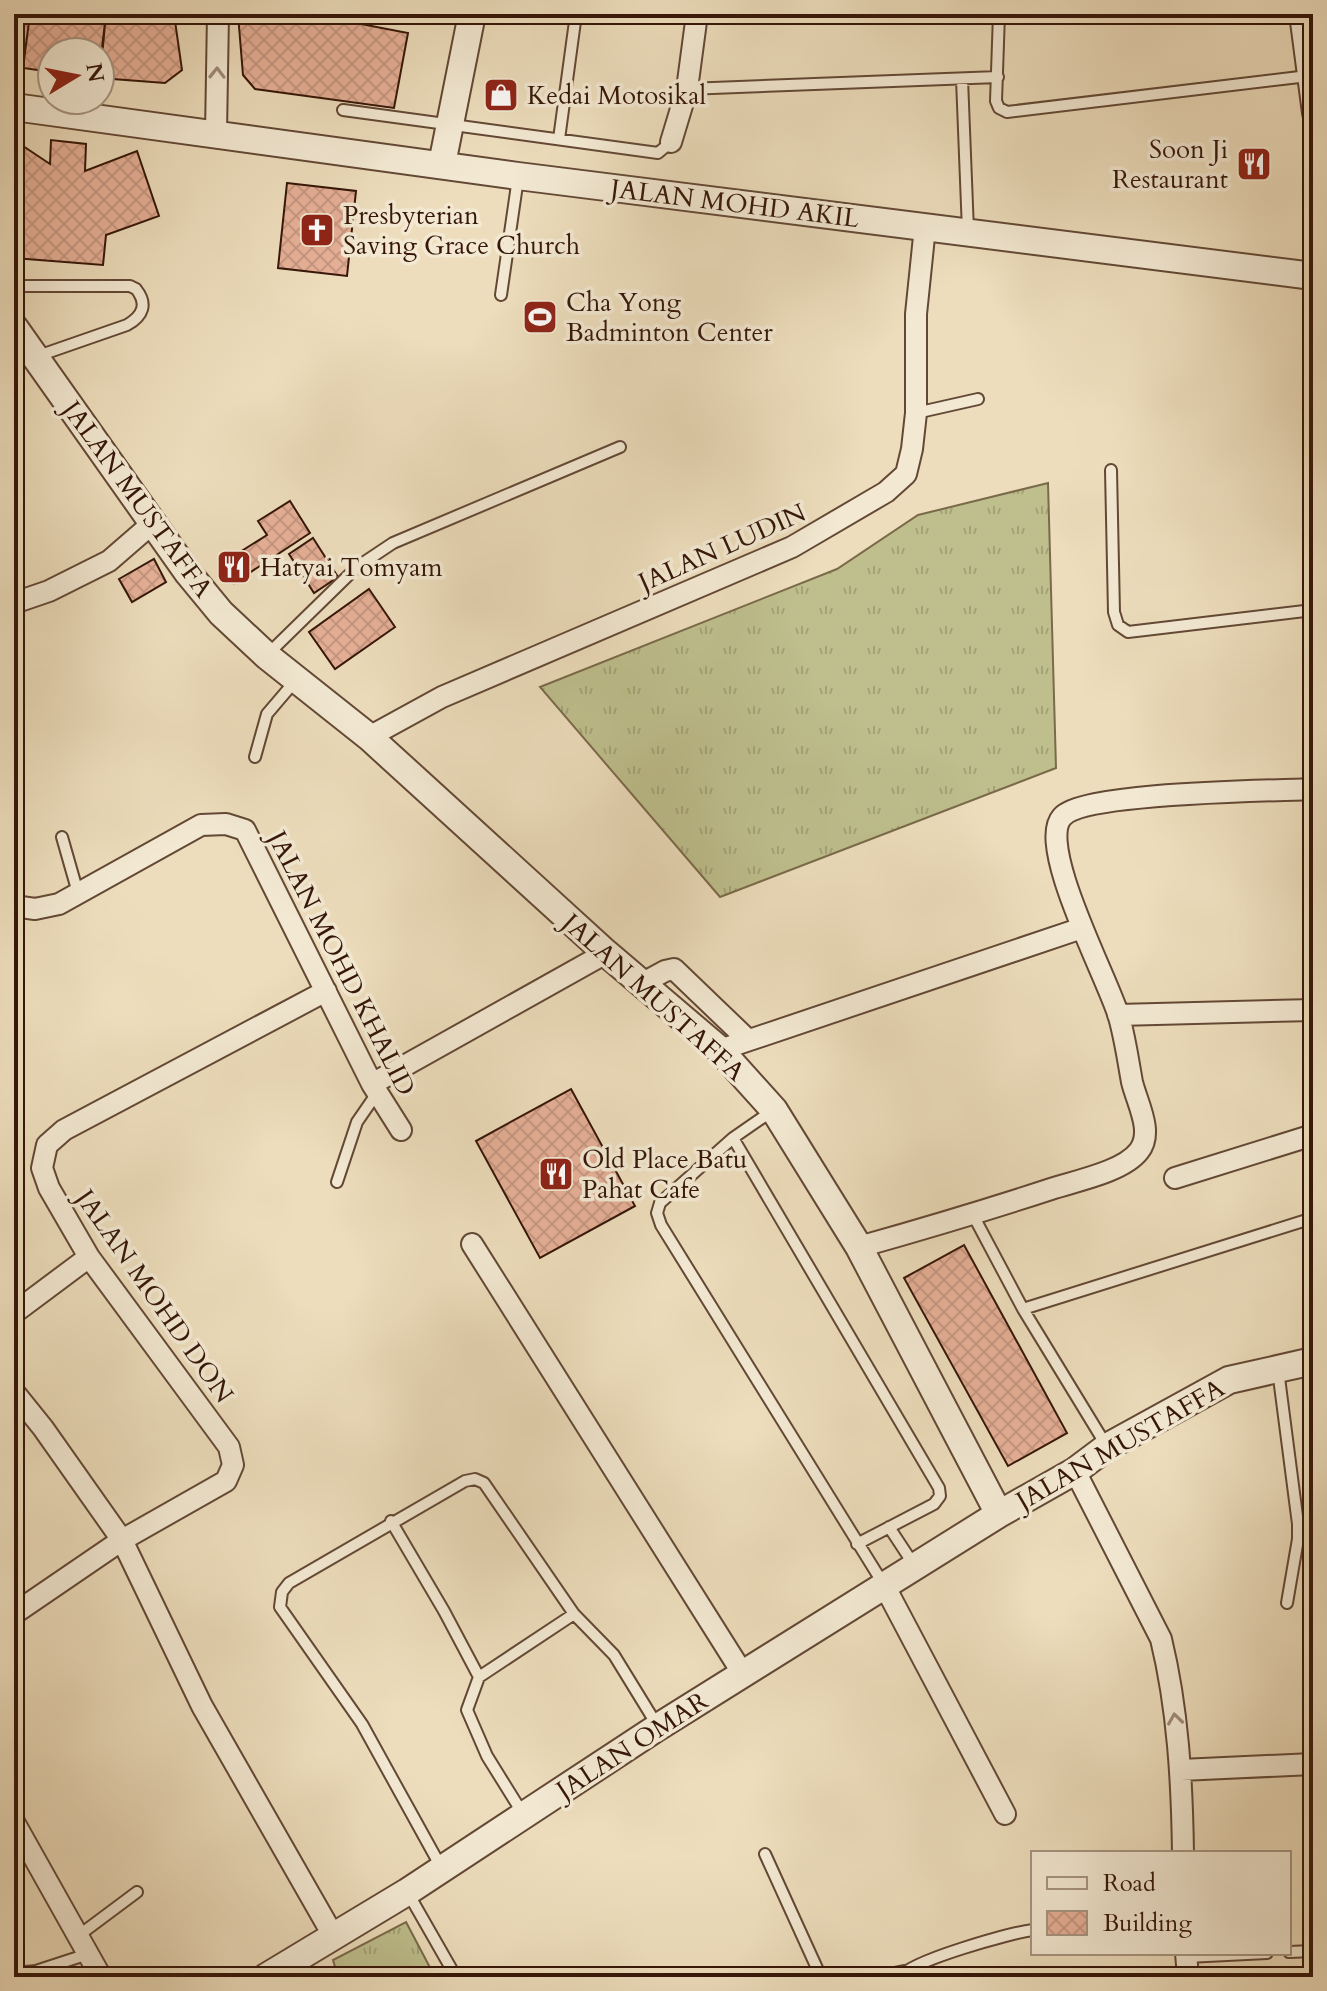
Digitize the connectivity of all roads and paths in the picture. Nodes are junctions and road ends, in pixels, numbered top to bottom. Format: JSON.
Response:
{"nodes":[{"id":1,"x":218,"y":14,"type":"edge"},
{"id":2,"x":472,"y":14,"type":"edge"},
{"id":3,"x":576,"y":14,"type":"edge"},
{"id":4,"x":697,"y":14,"type":"edge"},
{"id":5,"x":999,"y":14,"type":"edge"},
{"id":6,"x":1305,"y":24,"type":"edge"},
{"id":7,"x":1308,"y":76,"type":"junction"},
{"id":8,"x":998,"y":77,"type":"junction"},
{"id":9,"x":962,"y":79,"type":"junction"},
{"id":10,"x":687,"y":89,"type":"junction"},
{"id":11,"x":14,"y":107,"type":"edge"},
{"id":12,"x":343,"y":110,"type":"dead end"},
{"id":13,"x":1313,"y":113,"type":"edge"},
{"id":14,"x":451,"y":124,"type":"junction"},
{"id":15,"x":216,"y":133,"type":"junction"},
{"id":16,"x":559,"y":139,"type":"junction"},
{"id":17,"x":671,"y":142,"type":"joint"},
{"id":18,"x":442,"y":164,"type":"junction"},
{"id":19,"x":518,"y":176,"type":"junction"},
{"id":20,"x":925,"y":227,"type":"junction"},
{"id":21,"x":968,"y":231,"type":"junction"},
{"id":22,"x":1313,"y":276,"type":"edge"},
{"id":23,"x":14,"y":286,"type":"edge"},
{"id":24,"x":501,"y":295,"type":"dead end"},
{"id":25,"x":14,"y":327,"type":"edge"},
{"id":26,"x":35,"y":357,"type":"junction"},
{"id":27,"x":978,"y":399,"type":"dead end"},
{"id":28,"x":916,"y":413,"type":"junction"},
{"id":29,"x":620,"y":447,"type":"dead end"},
{"id":30,"x":1111,"y":470,"type":"dead end"},
{"id":31,"x":154,"y":522,"type":"junction"},
{"id":32,"x":14,"y":603,"type":"edge"},
{"id":33,"x":1313,"y":610,"type":"edge"},
{"id":34,"x":267,"y":656,"type":"junction"},
{"id":35,"x":297,"y":679,"type":"junction"},
{"id":36,"x":369,"y":737,"type":"junction"},
{"id":37,"x":255,"y":757,"type":"dead end"},
{"id":38,"x":1313,"y":789,"type":"edge"},
{"id":39,"x":62,"y":837,"type":"dead end"},
{"id":40,"x":78,"y":893,"type":"junction"},
{"id":41,"x":14,"y":906,"type":"edge"},
{"id":42,"x":1082,"y":928,"type":"junction"},
{"id":43,"x":606,"y":953,"type":"junction"},
{"id":44,"x":643,"y":983,"type":"junction"},
{"id":45,"x":326,"y":991,"type":"junction"},
{"id":46,"x":1313,"y":1010,"type":"edge"},
{"id":47,"x":1118,"y":1015,"type":"junction"},
{"id":48,"x":748,"y":1040,"type":"junction"},
{"id":49,"x":720,"y":1050,"type":"junction"},
{"id":50,"x":374,"y":1088,"type":"junction"},
{"id":51,"x":774,"y":1110,"type":"junction"},
{"id":52,"x":401,"y":1130,"type":"dead end"},
{"id":53,"x":1313,"y":1135,"type":"edge"},
{"id":54,"x":733,"y":1138,"type":"junction"},
{"id":55,"x":1175,"y":1178,"type":"dead end"},
{"id":56,"x":337,"y":1182,"type":"dead end"},
{"id":57,"x":973,"y":1215,"type":"junction"},
{"id":58,"x":1313,"y":1218,"type":"edge"},
{"id":59,"x":472,"y":1244,"type":"dead end"},
{"id":60,"x":859,"y":1247,"type":"junction"},
{"id":61,"x":89,"y":1257,"type":"junction"},
{"id":62,"x":1023,"y":1309,"type":"junction"},
{"id":63,"x":14,"y":1313,"type":"edge"},
{"id":64,"x":1313,"y":1361,"type":"edge"},
{"id":65,"x":1278,"y":1368,"type":"junction"},
{"id":66,"x":14,"y":1392,"type":"edge"},
{"id":67,"x":1107,"y":1447,"type":"junction"},
{"id":68,"x":1075,"y":1471,"type":"junction"},
{"id":69,"x":999,"y":1514,"type":"junction"},
{"id":70,"x":391,"y":1521,"type":"junction"},
{"id":71,"x":889,"y":1527,"type":"junction"},
{"id":72,"x":122,"y":1540,"type":"junction"},
{"id":73,"x":857,"y":1544,"type":"junction"},
{"id":74,"x":915,"y":1566,"type":"junction"},
{"id":75,"x":884,"y":1585,"type":"junction"},
{"id":76,"x":1287,"y":1603,"type":"dead end"},
{"id":77,"x":18,"y":1611,"type":"dead end"},
{"id":78,"x":574,"y":1614,"type":"junction"},
{"id":79,"x":743,"y":1674,"type":"junction"},
{"id":80,"x":479,"y":1677,"type":"junction"},
{"id":81,"x":658,"y":1727,"type":"junction"},
{"id":82,"x":1313,"y":1764,"type":"edge"},
{"id":83,"x":1181,"y":1770,"type":"junction"},
{"id":84,"x":523,"y":1814,"type":"junction"},
{"id":85,"x":1005,"y":1814,"type":"dead end"},
{"id":86,"x":14,"y":1822,"type":"edge"},
{"id":87,"x":1183,"y":1851,"type":"edge"},
{"id":88,"x":765,"y":1854,"type":"dead end"},
{"id":89,"x":441,"y":1867,"type":"junction"},
{"id":90,"x":137,"y":1892,"type":"dead end"},
{"id":91,"x":407,"y":1892,"type":"junction"},
{"id":92,"x":1031,"y":1930,"type":"edge"},
{"id":93,"x":334,"y":1937,"type":"junction"},
{"id":94,"x":83,"y":1945,"type":"junction"},
{"id":95,"x":1313,"y":1951,"type":"edge"},
{"id":96,"x":1291,"y":1952,"type":"edge"},
{"id":97,"x":1249,"y":1955,"type":"edge"},
{"id":98,"x":1187,"y":1962,"type":"edge"},
{"id":99,"x":14,"y":1973,"type":"edge"},
{"id":100,"x":902,"y":1974,"type":"edge"},
{"id":101,"x":101,"y":1977,"type":"edge"},
{"id":102,"x":266,"y":1977,"type":"edge"},
{"id":103,"x":456,"y":1977,"type":"edge"},
{"id":104,"x":821,"y":1977,"type":"edge"},
{"id":105,"x":874,"y":1977,"type":"edge"}],
"edges":[{"from":15,"to":1,"type":"street","one_way":true},
{"from":2,"to":14,"type":"street"},
{"from":3,"to":16,"type":"lane"},
{"from":4,"to":10,"type":"street"},
{"from":5,"to":8,"type":"lane"},
{"from":6,"to":7,"type":"street"},
{"from":7,"to":8,"type":"lane"},
{"from":7,"to":13,"type":"street"},
{"from":8,"to":9,"type":"lane"},
{"from":9,"to":10,"type":"lane"},
{"from":9,"to":21,"type":"lane"},
{"from":10,"to":17,"type":"street"},
{"from":11,"to":15,"type":"street","name":"JALAN MOHD AKIL"},
{"from":12,"to":14,"type":"lane"},
{"from":14,"to":16,"type":"lane"},
{"from":14,"to":18,"type":"street"},
{"from":15,"to":18,"type":"street","name":"JALAN MOHD AKIL"},
{"from":16,"to":17,"type":"lane"},
{"from":18,"to":19,"type":"street","name":"JALAN MOHD AKIL"},
{"from":19,"to":20,"type":"street","name":"JALAN MOHD AKIL"},
{"from":19,"to":24,"type":"lane"},
{"from":20,"to":21,"type":"street","name":"JALAN MOHD AKIL"},
{"from":20,"to":28,"type":"street","name":"JALAN LUDIN"},
{"from":21,"to":22,"type":"street","name":"JALAN MOHD AKIL"},
{"from":23,"to":26,"type":"lane"},
{"from":25,"to":26,"type":"street","name":"JALAN MUSTAFFA"},
{"from":26,"to":31,"type":"street","name":"JALAN MUSTAFFA"},
{"from":27,"to":28,"type":"lane"},
{"from":28,"to":36,"type":"street","name":"JALAN LUDIN"},
{"from":29,"to":34,"type":"lane"},
{"from":30,"to":33,"type":"lane"},
{"from":31,"to":32,"type":"street"},
{"from":31,"to":34,"type":"street","name":"JALAN MUSTAFFA"},
{"from":34,"to":35,"type":"street","name":"JALAN MUSTAFFA"},
{"from":35,"to":36,"type":"street","name":"JALAN MUSTAFFA"},
{"from":35,"to":37,"type":"lane"},
{"from":36,"to":43,"type":"street","name":"JALAN MUSTAFFA"},
{"from":38,"to":42,"type":"street"},
{"from":39,"to":40,"type":"lane"},
{"from":40,"to":41,"type":"street","name":"JALAN MOHD KHALID"},
{"from":40,"to":45,"type":"street","name":"JALAN MOHD KHALID"},
{"from":42,"to":47,"type":"street"},
{"from":42,"to":48,"type":"street"},
{"from":43,"to":44,"type":"street","name":"JALAN MUSTAFFA"},
{"from":43,"to":50,"type":"street"},
{"from":44,"to":48,"type":"street"},
{"from":44,"to":49,"type":"street","name":"JALAN MUSTAFFA"},
{"from":45,"to":50,"type":"street","name":"JALAN MOHD KHALID"},
{"from":45,"to":61,"type":"street","name":"JALAN MOHD DON"},
{"from":46,"to":47,"type":"street"},
{"from":47,"to":57,"type":"street"},
{"from":48,"to":49,"type":"street"},
{"from":49,"to":51,"type":"street","name":"JALAN MUSTAFFA"},
{"from":50,"to":52,"type":"street","name":"JALAN MOHD KHALID"},
{"from":50,"to":56,"type":"lane"},
{"from":51,"to":54,"type":"lane"},
{"from":51,"to":60,"type":"street","name":"JALAN MUSTAFFA"},
{"from":53,"to":55,"type":"street"},
{"from":54,"to":71,"type":"lane"},
{"from":54,"to":73,"type":"lane"},
{"from":57,"to":60,"type":"street"},
{"from":57,"to":62,"type":"lane"},
{"from":58,"to":62,"type":"lane"},
{"from":59,"to":79,"type":"street"},
{"from":60,"to":69,"type":"street","name":"JALAN MUSTAFFA"},
{"from":61,"to":63,"type":"street"},
{"from":61,"to":72,"type":"street","name":"JALAN MOHD DON"},
{"from":62,"to":67,"type":"lane"},
{"from":64,"to":65,"type":"street","name":"JALAN MUSTAFFA"},
{"from":65,"to":67,"type":"street","name":"JALAN MUSTAFFA"},
{"from":65,"to":76,"type":"lane"},
{"from":66,"to":72,"type":"street"},
{"from":67,"to":68,"type":"street","name":"JALAN MUSTAFFA"},
{"from":68,"to":69,"type":"street","name":"JALAN MUSTAFFA"},
{"from":83,"to":68,"type":"street","one_way":true},
{"from":69,"to":74,"type":"street","name":"JALAN OMAR"},
{"from":70,"to":78,"type":"lane"},
{"from":70,"to":80,"type":"lane"},
{"from":70,"to":89,"type":"lane"},
{"from":71,"to":73,"type":"lane"},
{"from":71,"to":74,"type":"lane"},
{"from":72,"to":77,"type":"street","name":"JALAN MOHD DON"},
{"from":72,"to":93,"type":"street"},
{"from":73,"to":75,"type":"lane"},
{"from":74,"to":75,"type":"street","name":"JALAN OMAR"},
{"from":75,"to":79,"type":"street","name":"JALAN OMAR"},
{"from":75,"to":85,"type":"street"},
{"from":78,"to":80,"type":"lane"},
{"from":78,"to":81,"type":"lane"},
{"from":79,"to":81,"type":"street","name":"JALAN OMAR"},
{"from":80,"to":84,"type":"lane"},
{"from":81,"to":84,"type":"street","name":"JALAN OMAR"},
{"from":82,"to":83,"type":"street"},
{"from":83,"to":87,"type":"street"},
{"from":84,"to":89,"type":"street","name":"JALAN OMAR"},
{"from":86,"to":94,"type":"street"},
{"from":88,"to":104,"type":"lane"},
{"from":89,"to":91,"type":"street","name":"JALAN OMAR"},
{"from":90,"to":94,"type":"lane"},
{"from":91,"to":93,"type":"street","name":"JALAN OMAR"},
{"from":91,"to":103,"type":"lane"},
{"from":92,"to":100,"type":"lane"},
{"from":93,"to":102,"type":"street","name":"JALAN OMAR"},
{"from":94,"to":99,"type":"lane"},
{"from":94,"to":101,"type":"street"},
{"from":95,"to":96,"type":"lane"},
{"from":97,"to":98,"type":"lane"},
{"from":100,"to":105,"type":"lane"}]}
